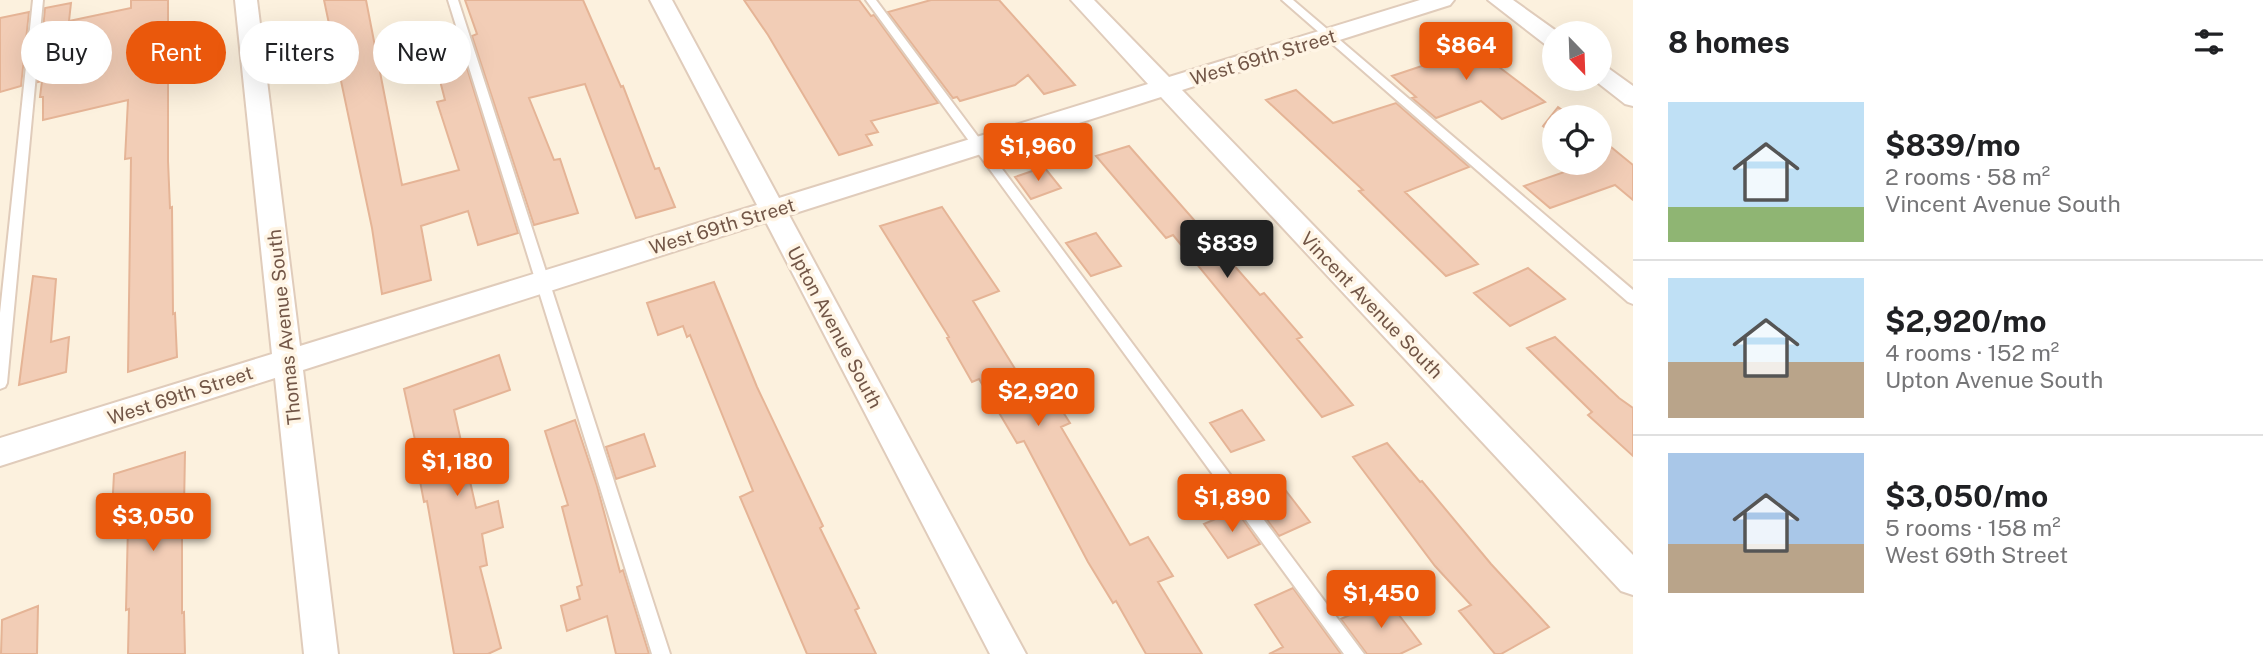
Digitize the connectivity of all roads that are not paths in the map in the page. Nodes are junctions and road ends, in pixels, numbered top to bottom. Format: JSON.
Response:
{"nodes":[{"id":1,"x":38,"y":0,"type":"edge"},
{"id":2,"x":246,"y":0,"type":"edge"},
{"id":3,"x":453,"y":0,"type":"edge"},
{"id":4,"x":662,"y":0,"type":"edge"},
{"id":5,"x":872,"y":0,"type":"edge"},
{"id":6,"x":1082,"y":0,"type":"edge"},
{"id":7,"x":1287,"y":0,"type":"edge"},
{"id":8,"x":1443,"y":0,"type":"edge"},
{"id":9,"x":1499,"y":0,"type":"edge"},
{"id":10,"x":1542,"y":31,"type":"edge"},
{"id":11,"x":1329,"y":36,"type":"junction"},
{"id":12,"x":1612,"y":82,"type":"edge"},
{"id":13,"x":1164,"y":87,"type":"junction"},
{"id":14,"x":1633,"y":98,"type":"edge"},
{"id":15,"x":980,"y":146,"type":"junction"},
{"id":16,"x":773,"y":210,"type":"junction"},
{"id":17,"x":544,"y":282,"type":"junction"},
{"id":18,"x":1633,"y":298,"type":"edge"},
{"id":19,"x":288,"y":361,"type":"junction"},
{"id":20,"x":0,"y":383,"type":"edge"},
{"id":21,"x":0,"y":452,"type":"edge"},
{"id":22,"x":1633,"y":579,"type":"edge"},
{"id":23,"x":321,"y":654,"type":"edge"},
{"id":24,"x":662,"y":654,"type":"edge"},
{"id":25,"x":1009,"y":654,"type":"edge"},
{"id":26,"x":1355,"y":654,"type":"edge"}],
"edges":[{"from":1,"to":20,"type":"lane"},
{"from":2,"to":19,"type":"street","name":"Thomas Avenue South"},
{"from":3,"to":17,"type":"lane"},
{"from":4,"to":16,"type":"street","name":"Upton Avenue South"},
{"from":5,"to":15,"type":"lane"},
{"from":6,"to":13,"type":"street","name":"Vincent Avenue South"},
{"from":7,"to":11,"type":"lane"},
{"from":8,"to":11,"type":"street","name":"West 69th Street"},
{"from":9,"to":10,"type":"street"},
{"from":11,"to":13,"type":"street","name":"West 69th Street"},
{"from":11,"to":18,"type":"lane"},
{"from":12,"to":14,"type":"street"},
{"from":13,"to":15,"type":"street","name":"West 69th Street"},
{"from":13,"to":22,"type":"street","name":"Vincent Avenue South"},
{"from":15,"to":16,"type":"street","name":"West 69th Street"},
{"from":15,"to":26,"type":"lane"},
{"from":16,"to":17,"type":"street","name":"West 69th Street"},
{"from":16,"to":25,"type":"street","name":"Upton Avenue South"},
{"from":17,"to":19,"type":"street","name":"West 69th Street"},
{"from":17,"to":24,"type":"lane"},
{"from":19,"to":21,"type":"street","name":"West 69th Street"},
{"from":19,"to":23,"type":"street","name":"Thomas Avenue South"}]}
